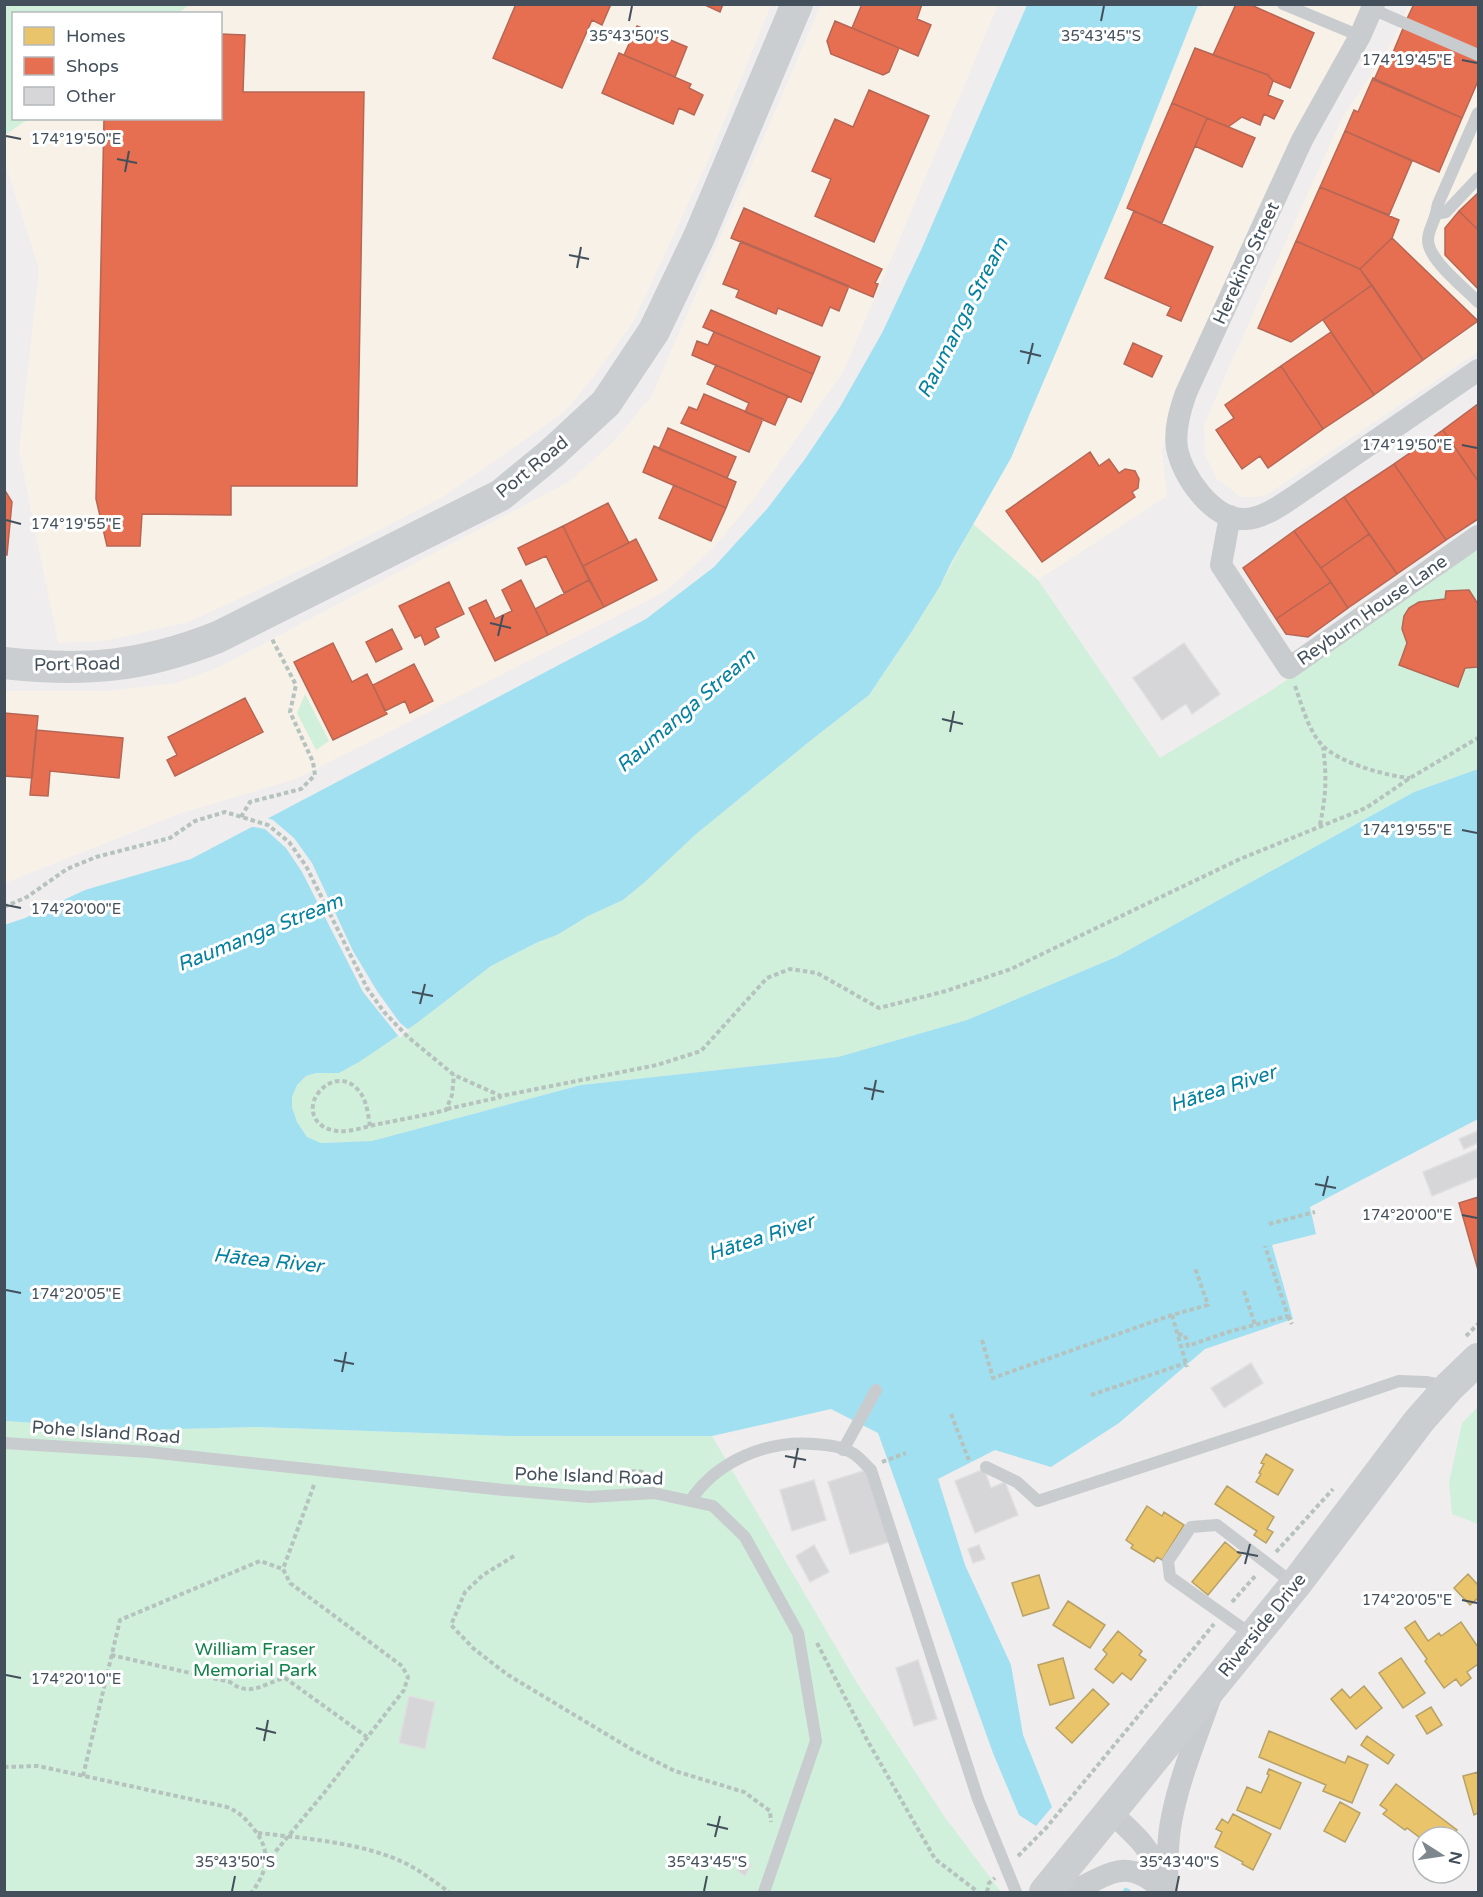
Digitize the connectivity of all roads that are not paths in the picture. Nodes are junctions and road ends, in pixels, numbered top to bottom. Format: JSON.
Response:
{"nodes":[{"id":1,"x":797,"y":4,"type":"edge"},
{"id":2,"x":1284,"y":4,"type":"edge"},
{"id":3,"x":1373,"y":7,"type":"edge"},
{"id":4,"x":1360,"y":36,"type":"junction"},
{"id":5,"x":1479,"y":55,"type":"edge"},
{"id":6,"x":1479,"y":113,"type":"edge"},
{"id":7,"x":1479,"y":178,"type":"edge"},
{"id":8,"x":1437,"y":212,"type":"junction"},
{"id":9,"x":1479,"y":302,"type":"edge"},
{"id":10,"x":1479,"y":370,"type":"edge"},
{"id":11,"x":1230,"y":516,"type":"junction"},
{"id":12,"x":1479,"y":536,"type":"edge"},
{"id":13,"x":4,"y":663,"type":"edge"},
{"id":14,"x":1479,"y":1359,"type":"edge"},
{"id":15,"x":1449,"y":1387,"type":"junction"},
{"id":16,"x":876,"y":1390,"type":"dead end"},
{"id":17,"x":4,"y":1443,"type":"edge"},
{"id":18,"x":843,"y":1450,"type":"junction"},
{"id":19,"x":986,"y":1467,"type":"dead end"},
{"id":20,"x":690,"y":1501,"type":"junction"},
{"id":21,"x":1295,"y":1585,"type":"junction"},
{"id":22,"x":1254,"y":1636,"type":"junction"},
{"id":23,"x":1217,"y":1681,"type":"junction"},
{"id":24,"x":1110,"y":1812,"type":"junction"},
{"id":25,"x":764,"y":1893,"type":"edge"},
{"id":26,"x":1016,"y":1893,"type":"edge"},
{"id":27,"x":1045,"y":1893,"type":"edge"},
{"id":28,"x":1071,"y":1893,"type":"edge"},
{"id":29,"x":1166,"y":1893,"type":"edge"}],
"edges":[{"from":1,"to":13,"type":"main road","name":"Port Road"},
{"from":2,"to":4,"type":"lane"},
{"from":3,"to":4,"type":"street","name":"Herekino Street"},
{"from":3,"to":5,"type":"lane"},
{"from":4,"to":11,"type":"street","name":"Herekino Street"},
{"from":6,"to":8,"type":"lane"},
{"from":7,"to":8,"type":"lane"},
{"from":8,"to":9,"type":"lane"},
{"from":10,"to":11,"type":"street"},
{"from":11,"to":12,"type":"street","name":"Reyburn House Lane"},
{"from":14,"to":15,"type":"main road","name":"Riverside Drive"},
{"from":15,"to":19,"type":"lane"},
{"from":15,"to":21,"type":"main road","name":"Riverside Drive"},
{"from":16,"to":18,"type":"lane"},
{"from":17,"to":20,"type":"lane","name":"Pohe Island Road"},
{"from":18,"to":20,"type":"lane"},
{"from":18,"to":26,"type":"lane"},
{"from":20,"to":25,"type":"lane","name":"Pohe Island Road"},
{"from":21,"to":22,"type":"main road","name":"Riverside Drive"},
{"from":21,"to":22,"type":"lane"},
{"from":22,"to":23,"type":"main road","name":"Riverside Drive"},
{"from":23,"to":24,"type":"main road","name":"Riverside Drive"},
{"from":23,"to":29,"type":"street"},
{"from":24,"to":27,"type":"main road","name":"Riverside Drive"},
{"from":24,"to":29,"type":"street"},
{"from":28,"to":29,"type":"street"}]}
